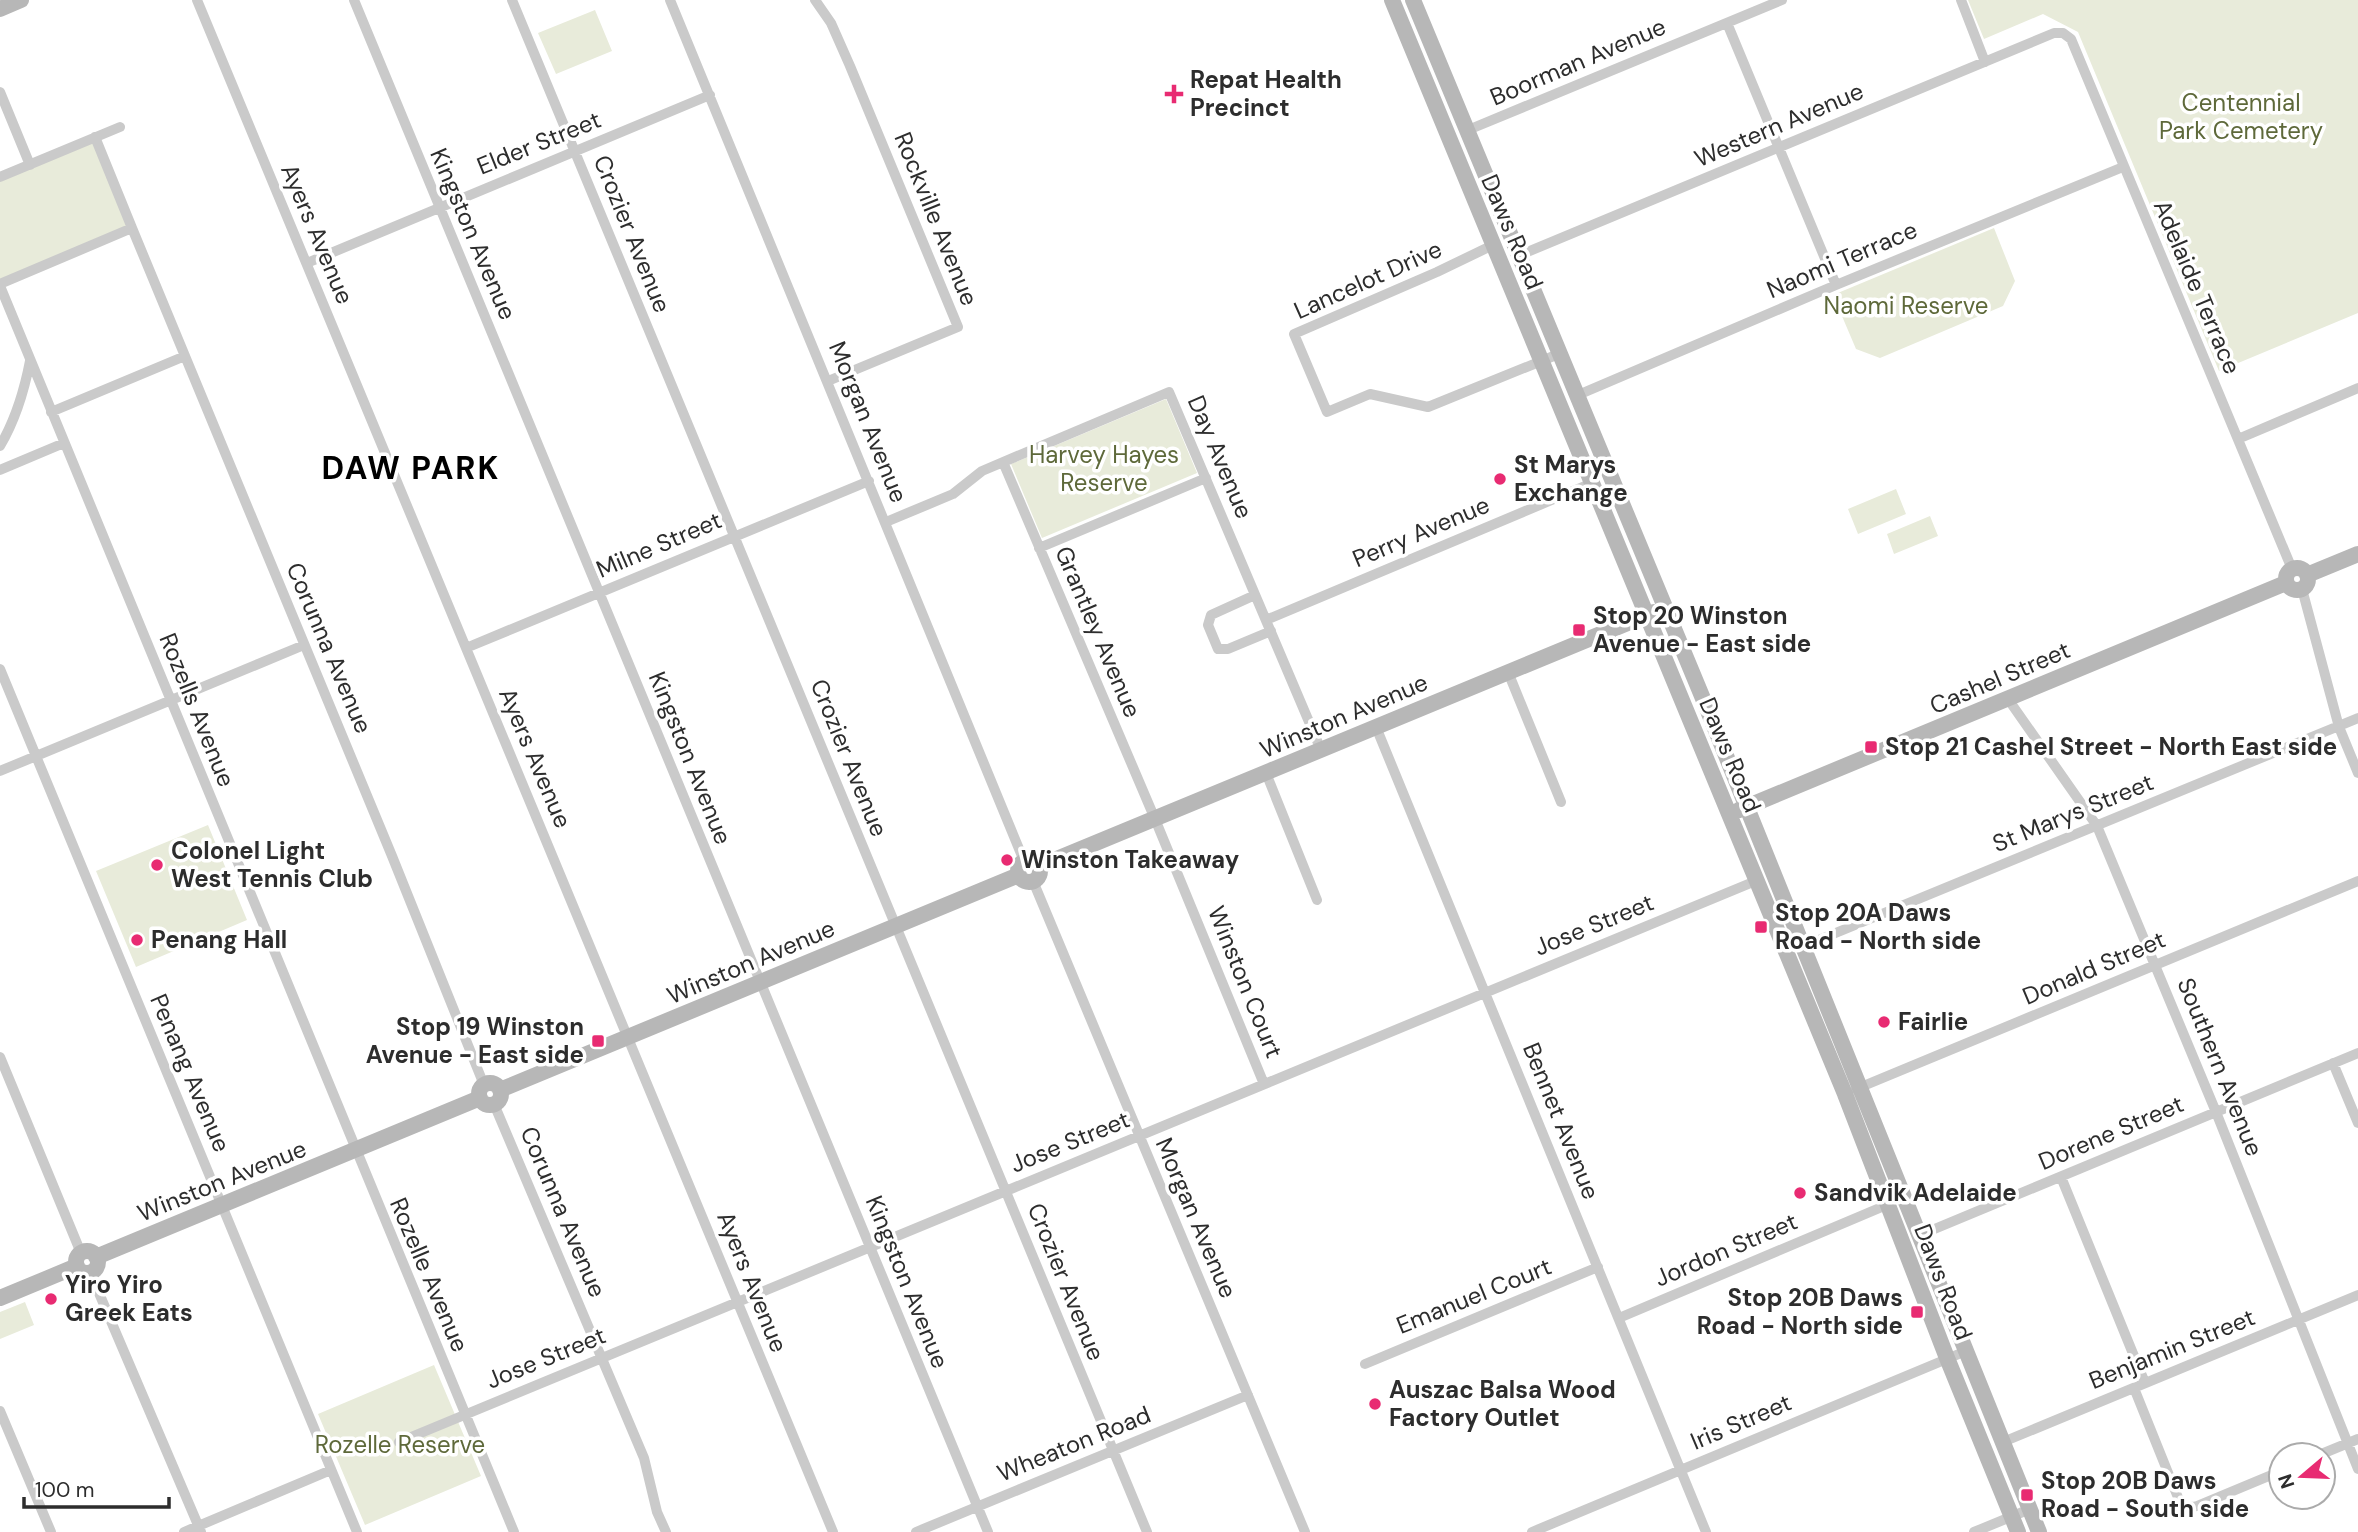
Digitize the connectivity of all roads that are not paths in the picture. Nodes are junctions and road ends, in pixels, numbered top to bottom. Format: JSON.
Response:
{"nodes":[{"id":1,"x":21,"y":0,"type":"edge"},
{"id":2,"x":197,"y":0,"type":"edge"},
{"id":3,"x":354,"y":0,"type":"edge"},
{"id":4,"x":512,"y":0,"type":"edge"},
{"id":5,"x":670,"y":0,"type":"edge"},
{"id":6,"x":815,"y":0,"type":"edge"},
{"id":7,"x":1392,"y":0,"type":"edge"},
{"id":8,"x":1413,"y":0,"type":"edge"},
{"id":9,"x":1782,"y":0,"type":"edge"},
{"id":10,"x":1961,"y":0,"type":"edge"},
{"id":11,"x":0,"y":9,"type":"edge"},
{"id":12,"x":1727,"y":23,"type":"junction"},
{"id":13,"x":2054,"y":33,"type":"joint"},
{"id":14,"x":1985,"y":62,"type":"junction"},
{"id":15,"x":0,"y":92,"type":"edge"},
{"id":16,"x":709,"y":95,"type":"junction"},
{"id":17,"x":1439,"y":115,"type":"junction"},
{"id":18,"x":120,"y":127,"type":"dead end"},
{"id":19,"x":1468,"y":130,"type":"junction"},
{"id":20,"x":95,"y":137,"type":"junction"},
{"id":21,"x":1779,"y":149,"type":"junction"},
{"id":22,"x":575,"y":151,"type":"junction"},
{"id":23,"x":30,"y":165,"type":"junction"},
{"id":24,"x":2123,"y":167,"type":"junction"},
{"id":25,"x":1462,"y":169,"type":"junction"},
{"id":26,"x":0,"y":177,"type":"edge"},
{"id":27,"x":439,"y":207,"type":"junction"},
{"id":28,"x":132,"y":228,"type":"junction"},
{"id":29,"x":1493,"y":245,"type":"junction"},
{"id":30,"x":1520,"y":255,"type":"junction"},
{"id":31,"x":307,"y":262,"type":"junction"},
{"id":32,"x":0,"y":285,"type":"edge"},
{"id":33,"x":1836,"y":285,"type":"junction"},
{"id":34,"x":1560,"y":353,"type":"junction"},
{"id":35,"x":185,"y":356,"type":"junction"},
{"id":36,"x":30,"y":361,"type":"junction"},
{"id":37,"x":1541,"y":361,"type":"junction"},
{"id":38,"x":828,"y":381,"type":"junction"},
{"id":39,"x":2358,"y":388,"type":"edge"},
{"id":40,"x":1578,"y":395,"type":"junction"},
{"id":41,"x":51,"y":412,"type":"junction"},
{"id":42,"x":2238,"y":439,"type":"junction"},
{"id":43,"x":64,"y":443,"type":"junction"},
{"id":44,"x":0,"y":446,"type":"edge"},
{"id":45,"x":1003,"y":462,"type":"junction"},
{"id":46,"x":0,"y":470,"type":"edge"},
{"id":47,"x":1206,"y":478,"type":"junction"},
{"id":48,"x":869,"y":481,"type":"junction"},
{"id":49,"x":1592,"y":483,"type":"junction"},
{"id":50,"x":887,"y":522,"type":"junction"},
{"id":51,"x":734,"y":537,"type":"junction"},
{"id":52,"x":1039,"y":548,"type":"junction"},
{"id":53,"x":2358,"y":554,"type":"edge"},
{"id":54,"x":2297,"y":579,"type":"junction"},
{"id":55,"x":599,"y":593,"type":"junction"},
{"id":56,"x":1255,"y":595,"type":"junction"},
{"id":57,"x":1666,"y":607,"type":"junction"},
{"id":58,"x":1646,"y":615,"type":"junction"},
{"id":59,"x":1266,"y":620,"type":"junction"},
{"id":60,"x":1271,"y":631,"type":"junction"},
{"id":61,"x":304,"y":645,"type":"junction"},
{"id":62,"x":466,"y":648,"type":"junction"},
{"id":63,"x":0,"y":669,"type":"edge"},
{"id":64,"x":1508,"y":672,"type":"junction"},
{"id":65,"x":2008,"y":699,"type":"junction"},
{"id":66,"x":170,"y":701,"type":"junction"},
{"id":67,"x":2358,"y":718,"type":"edge"},
{"id":68,"x":1376,"y":727,"type":"junction"},
{"id":69,"x":2339,"y":727,"type":"junction"},
{"id":70,"x":1321,"y":750,"type":"junction"},
{"id":71,"x":36,"y":756,"type":"junction"},
{"id":72,"x":0,"y":771,"type":"edge"},
{"id":73,"x":1266,"y":773,"type":"junction"},
{"id":74,"x":2358,"y":773,"type":"edge"},
{"id":75,"x":1561,"y":802,"type":"dead end"},
{"id":76,"x":1748,"y":807,"type":"junction"},
{"id":77,"x":1730,"y":814,"type":"junction"},
{"id":78,"x":1155,"y":819,"type":"junction"},
{"id":79,"x":2097,"y":826,"type":"junction"},
{"id":80,"x":1029,"y":871,"type":"junction"},
{"id":81,"x":1758,"y":880,"type":"junction"},
{"id":82,"x":2358,"y":881,"type":"edge"},
{"id":83,"x":1317,"y":900,"type":"dead end"},
{"id":84,"x":896,"y":926,"type":"junction"},
{"id":85,"x":1804,"y":946,"type":"junction"},
{"id":86,"x":2155,"y":966,"type":"junction"},
{"id":87,"x":761,"y":982,"type":"junction"},
{"id":88,"x":1485,"y":992,"type":"junction"},
{"id":89,"x":628,"y":1037,"type":"junction"},
{"id":90,"x":2358,"y":1053,"type":"edge"},
{"id":91,"x":0,"y":1057,"type":"edge"},
{"id":92,"x":2333,"y":1063,"type":"junction"},
{"id":93,"x":1264,"y":1084,"type":"junction"},
{"id":94,"x":1853,"y":1091,"type":"junction"},
{"id":95,"x":490,"y":1094,"type":"junction"},
{"id":96,"x":2216,"y":1112,"type":"junction"},
{"id":97,"x":2358,"y":1123,"type":"edge"},
{"id":98,"x":1139,"y":1136,"type":"junction"},
{"id":99,"x":355,"y":1150,"type":"junction"},
{"id":100,"x":2061,"y":1177,"type":"junction"},
{"id":101,"x":1005,"y":1191,"type":"junction"},
{"id":102,"x":1889,"y":1204,"type":"junction"},
{"id":103,"x":223,"y":1205,"type":"junction"},
{"id":104,"x":1920,"y":1235,"type":"junction"},
{"id":105,"x":870,"y":1247,"type":"junction"},
{"id":106,"x":86,"y":1262,"type":"junction"},
{"id":107,"x":1598,"y":1267,"type":"junction"},
{"id":108,"x":2358,"y":1295,"type":"edge"},
{"id":109,"x":0,"y":1298,"type":"edge"},
{"id":110,"x":738,"y":1302,"type":"junction"},
{"id":111,"x":1619,"y":1318,"type":"junction"},
{"id":112,"x":2299,"y":1320,"type":"junction"},
{"id":113,"x":1966,"y":1350,"type":"junction"},
{"id":114,"x":602,"y":1358,"type":"junction"},
{"id":115,"x":1947,"y":1358,"type":"junction"},
{"id":116,"x":1365,"y":1364,"type":"dead end"},
{"id":117,"x":2145,"y":1383,"type":"junction"},
{"id":118,"x":2134,"y":1388,"type":"junction"},
{"id":119,"x":1248,"y":1395,"type":"junction"},
{"id":120,"x":0,"y":1411,"type":"edge"},
{"id":121,"x":465,"y":1415,"type":"junction"},
{"id":122,"x":2353,"y":1441,"type":"edge"},
{"id":123,"x":399,"y":1442,"type":"dead end"},
{"id":124,"x":2003,"y":1442,"type":"junction"},
{"id":125,"x":1113,"y":1451,"type":"junction"},
{"id":126,"x":2358,"y":1469,"type":"edge"},
{"id":127,"x":331,"y":1470,"type":"junction"},
{"id":128,"x":1681,"y":1470,"type":"junction"},
{"id":129,"x":2267,"y":1477,"type":"edge"},
{"id":130,"x":978,"y":1506,"type":"junction"},
{"id":131,"x":2030,"y":1509,"type":"junction"},
{"id":132,"x":2011,"y":1516,"type":"junction"},
{"id":133,"x":200,"y":1529,"type":"edge"},
{"id":134,"x":51,"y":1532,"type":"edge"},
{"id":135,"x":184,"y":1532,"type":"edge"},
{"id":136,"x":358,"y":1532,"type":"edge"},
{"id":137,"x":514,"y":1532,"type":"edge"},
{"id":138,"x":666,"y":1532,"type":"edge"},
{"id":139,"x":832,"y":1532,"type":"edge"},
{"id":140,"x":916,"y":1532,"type":"edge"},
{"id":141,"x":988,"y":1532,"type":"edge"},
{"id":142,"x":1147,"y":1532,"type":"edge"},
{"id":143,"x":1305,"y":1532,"type":"edge"},
{"id":144,"x":1532,"y":1532,"type":"edge"},
{"id":145,"x":1706,"y":1532,"type":"edge"},
{"id":146,"x":1974,"y":1532,"type":"edge"},
{"id":147,"x":2018,"y":1532,"type":"edge"},
{"id":148,"x":2039,"y":1532,"type":"edge"}],
"edges":[{"from":1,"to":11,"type":"main road"},
{"from":2,"to":31,"type":"street","name":"Ayers Avenue"},
{"from":3,"to":27,"type":"street","name":"Kingston Avenue"},
{"from":4,"to":22,"type":"street","name":"Crozier Avenue"},
{"from":5,"to":16,"type":"street","name":"Morgan Avenue"},
{"from":6,"to":38,"type":"street","name":"Rockville Avenue"},
{"from":7,"to":17,"type":"main road","name":"Daws Road"},
{"from":8,"to":19,"type":"main road","name":"Daws Road"},
{"from":9,"to":12,"type":"street","name":"Boorman Avenue"},
{"from":10,"to":14,"type":"street"},
{"from":12,"to":19,"type":"street","name":"Boorman Avenue"},
{"from":12,"to":21,"type":"street"},
{"from":13,"to":14,"type":"street","name":"Western Avenue"},
{"from":13,"to":24,"type":"street","name":"Adelaide Terrace"},
{"from":14,"to":21,"type":"street","name":"Western Avenue"},
{"from":15,"to":23,"type":"street"},
{"from":16,"to":22,"type":"street","name":"Elder Street"},
{"from":16,"to":38,"type":"street","name":"Morgan Avenue"},
{"from":17,"to":19,"type":"main road"},
{"from":17,"to":25,"type":"main road","name":"Daws Road"},
{"from":18,"to":20,"type":"street"},
{"from":19,"to":25,"type":"main road"},
{"from":19,"to":30,"type":"main road","name":"Daws Road"},
{"from":20,"to":23,"type":"street"},
{"from":20,"to":28,"type":"street","name":"Corunna Avenue"},
{"from":21,"to":30,"type":"street","name":"Western Avenue"},
{"from":21,"to":33,"type":"street"},
{"from":22,"to":27,"type":"street","name":"Elder Street"},
{"from":22,"to":51,"type":"street","name":"Crozier Avenue"},
{"from":23,"to":26,"type":"street"},
{"from":24,"to":33,"type":"street","name":"Naomi Terrace"},
{"from":24,"to":42,"type":"street","name":"Adelaide Terrace"},
{"from":25,"to":29,"type":"main road","name":"Daws Road"},
{"from":27,"to":31,"type":"street","name":"Elder Street"},
{"from":27,"to":55,"type":"street","name":"Kingston Avenue"},
{"from":28,"to":32,"type":"street"},
{"from":28,"to":35,"type":"street","name":"Corunna Avenue"},
{"from":29,"to":37,"type":"main road","name":"Daws Road"},
{"from":29,"to":37,"type":"street","name":"Lancelot Drive"},
{"from":30,"to":34,"type":"main road","name":"Daws Road"},
{"from":31,"to":62,"type":"street","name":"Ayers Avenue"},
{"from":32,"to":36,"type":"street","name":"Rozells Avenue"},
{"from":33,"to":40,"type":"street","name":"Naomi Terrace"},
{"from":34,"to":37,"type":"street","name":"Lancelot Drive"},
{"from":34,"to":40,"type":"main road","name":"Daws Road"},
{"from":35,"to":41,"type":"street"},
{"from":35,"to":61,"type":"street","name":"Corunna Avenue"},
{"from":36,"to":41,"type":"street","name":"Rozells Avenue"},
{"from":36,"to":44,"type":"street"},
{"from":37,"to":49,"type":"main road","name":"Daws Road"},
{"from":38,"to":48,"type":"street","name":"Morgan Avenue"},
{"from":39,"to":42,"type":"street"},
{"from":40,"to":57,"type":"main road","name":"Daws Road"},
{"from":41,"to":43,"type":"street","name":"Rozells Avenue"},
{"from":42,"to":54,"type":"street","name":"Adelaide Terrace"},
{"from":43,"to":46,"type":"street"},
{"from":43,"to":66,"type":"street","name":"Rozells Avenue"},
{"from":45,"to":47,"type":"street","name":"Day Avenue"},
{"from":45,"to":50,"type":"street","name":"Day Avenue"},
{"from":45,"to":52,"type":"street","name":"Grantley Avenue"},
{"from":47,"to":52,"type":"street"},
{"from":47,"to":56,"type":"street","name":"Day Avenue"},
{"from":48,"to":50,"type":"street","name":"Morgan Avenue"},
{"from":48,"to":51,"type":"street","name":"Milne Street"},
{"from":49,"to":58,"type":"main road","name":"Daws Road"},
{"from":49,"to":59,"type":"street","name":"Perry Avenue"},
{"from":50,"to":80,"type":"street","name":"Morgan Avenue"},
{"from":51,"to":55,"type":"street","name":"Milne Street"},
{"from":51,"to":84,"type":"street","name":"Crozier Avenue"},
{"from":52,"to":78,"type":"street","name":"Grantley Avenue"},
{"from":53,"to":54,"type":"main road","name":"Cashel Street"},
{"from":54,"to":65,"type":"main road","name":"Cashel Street"},
{"from":54,"to":69,"type":"street","name":"Adelaide Terrace"},
{"from":55,"to":62,"type":"street","name":"Milne Street"},
{"from":55,"to":87,"type":"street","name":"Kingston Avenue"},
{"from":56,"to":59,"type":"street","name":"Day Avenue"},
{"from":56,"to":60,"type":"street"},
{"from":57,"to":58,"type":"main road","name":"Winston Avenue"},
{"from":57,"to":76,"type":"main road","name":"Daws Road"},
{"from":58,"to":64,"type":"main road","name":"Winston Avenue"},
{"from":58,"to":77,"type":"main road","name":"Daws Road"},
{"from":59,"to":60,"type":"street","name":"Day Avenue"},
{"from":60,"to":70,"type":"street","name":"Day Avenue"},
{"from":61,"to":66,"type":"street"},
{"from":61,"to":95,"type":"street","name":"Corunna Avenue"},
{"from":62,"to":89,"type":"street","name":"Ayers Avenue"},
{"from":63,"to":71,"type":"street","name":"Penang Avenue"},
{"from":64,"to":68,"type":"main road","name":"Winston Avenue"},
{"from":64,"to":75,"type":"street"},
{"from":65,"to":76,"type":"main road","name":"Cashel Street"},
{"from":65,"to":79,"type":"street","name":"Southern Avenue"},
{"from":66,"to":71,"type":"street"},
{"from":66,"to":99,"type":"street","name":"Rozells Avenue"},
{"from":67,"to":69,"type":"street","name":"St Marys Street"},
{"from":68,"to":70,"type":"main road","name":"Winston Avenue"},
{"from":68,"to":88,"type":"street","name":"Bennet Avenue"},
{"from":69,"to":74,"type":"street","name":"Adelaide Terrace"},
{"from":69,"to":79,"type":"street","name":"St Marys Street"},
{"from":70,"to":73,"type":"main road","name":"Winston Avenue"},
{"from":71,"to":72,"type":"street"},
{"from":71,"to":103,"type":"street","name":"Penang Avenue"},
{"from":73,"to":78,"type":"main road","name":"Winston Avenue"},
{"from":73,"to":83,"type":"street"},
{"from":76,"to":77,"type":"main road","name":"Cashel Street"},
{"from":76,"to":85,"type":"main road","name":"Daws Road"},
{"from":77,"to":81,"type":"main road","name":"Daws Road"},
{"from":78,"to":80,"type":"main road","name":"Winston Avenue"},
{"from":78,"to":93,"type":"street","name":"Winston Court"},
{"from":79,"to":85,"type":"street","name":"St Marys Street"},
{"from":79,"to":86,"type":"street","name":"Southern Avenue"},
{"from":80,"to":84,"type":"main road","name":"Winston Avenue"},
{"from":80,"to":98,"type":"street","name":"Morgan Avenue"},
{"from":81,"to":88,"type":"street","name":"Jose Street"},
{"from":81,"to":94,"type":"main road","name":"Daws Road"},
{"from":82,"to":86,"type":"street","name":"Donald Street"},
{"from":84,"to":87,"type":"main road","name":"Winston Avenue"},
{"from":84,"to":101,"type":"street","name":"Crozier Avenue"},
{"from":85,"to":94,"type":"main road","name":"Daws Road"},
{"from":86,"to":94,"type":"street","name":"Donald Street"},
{"from":86,"to":96,"type":"street","name":"Southern Avenue"},
{"from":87,"to":89,"type":"main road","name":"Winston Avenue"},
{"from":87,"to":105,"type":"street","name":"Kingston Avenue"},
{"from":88,"to":93,"type":"street","name":"Jose Street"},
{"from":88,"to":107,"type":"street","name":"Bennet Avenue"},
{"from":89,"to":95,"type":"main road","name":"Winston Avenue"},
{"from":89,"to":110,"type":"street","name":"Ayers Avenue"},
{"from":90,"to":92,"type":"street","name":"Dorene Street"},
{"from":91,"to":106,"type":"street"},
{"from":92,"to":96,"type":"street","name":"Dorene Street"},
{"from":92,"to":97,"type":"street"},
{"from":93,"to":98,"type":"street","name":"Jose Street"},
{"from":94,"to":102,"type":"main road","name":"Daws Road"},
{"from":94,"to":104,"type":"main road","name":"Daws Road"},
{"from":95,"to":99,"type":"main road","name":"Winston Avenue"},
{"from":95,"to":114,"type":"street","name":"Corunna Avenue"},
{"from":96,"to":100,"type":"street","name":"Dorene Street"},
{"from":96,"to":112,"type":"street","name":"Southern Avenue"},
{"from":98,"to":101,"type":"street","name":"Jose Street"},
{"from":98,"to":119,"type":"street","name":"Morgan Avenue"},
{"from":99,"to":103,"type":"main road","name":"Winston Avenue"},
{"from":99,"to":121,"type":"street","name":"Rozelle Avenue"},
{"from":100,"to":104,"type":"street","name":"Dorene Street"},
{"from":100,"to":117,"type":"street"},
{"from":101,"to":105,"type":"street","name":"Jose Street"},
{"from":101,"to":125,"type":"street","name":"Crozier Avenue"},
{"from":102,"to":111,"type":"street","name":"Jordon Street"},
{"from":102,"to":115,"type":"main road","name":"Daws Road"},
{"from":103,"to":106,"type":"main road","name":"Winston Avenue"},
{"from":103,"to":127,"type":"street","name":"Penang Avenue"},
{"from":104,"to":113,"type":"main road","name":"Daws Road"},
{"from":105,"to":110,"type":"street","name":"Jose Street"},
{"from":105,"to":130,"type":"street","name":"Kingston Avenue"},
{"from":106,"to":109,"type":"main road","name":"Winston Avenue"},
{"from":106,"to":133,"type":"street"},
{"from":107,"to":111,"type":"street","name":"Bennet Avenue"},
{"from":107,"to":116,"type":"street","name":"Emanuel Court"},
{"from":108,"to":112,"type":"street","name":"Benjamin Street"},
{"from":110,"to":114,"type":"street","name":"Jose Street"},
{"from":110,"to":139,"type":"street","name":"Ayers Avenue"},
{"from":111,"to":128,"type":"street","name":"Bennet Avenue"},
{"from":112,"to":117,"type":"street","name":"Benjamin Street"},
{"from":112,"to":122,"type":"street","name":"Southern Avenue"},
{"from":113,"to":115,"type":"street","name":"Iris Street"},
{"from":113,"to":124,"type":"main road","name":"Daws Road"},
{"from":114,"to":121,"type":"street","name":"Jose Street"},
{"from":114,"to":138,"type":"street","name":"Corunna Avenue"},
{"from":115,"to":128,"type":"street","name":"Iris Street"},
{"from":115,"to":132,"type":"main road","name":"Daws Road"},
{"from":117,"to":118,"type":"street","name":"Benjamin Street"},
{"from":118,"to":124,"type":"street","name":"Benjamin Street"},
{"from":118,"to":129,"type":"street"},
{"from":119,"to":125,"type":"street","name":"Wheaton Road"},
{"from":119,"to":143,"type":"street","name":"Morgan Avenue"},
{"from":120,"to":134,"type":"street"},
{"from":121,"to":123,"type":"street","name":"Jose Street"},
{"from":121,"to":137,"type":"street","name":"Rozelle Avenue"},
{"from":122,"to":126,"type":"street","name":"Southern Avenue"},
{"from":124,"to":131,"type":"main road","name":"Daws Road"},
{"from":125,"to":130,"type":"street","name":"Wheaton Road"},
{"from":125,"to":142,"type":"street","name":"Crozier Avenue"},
{"from":127,"to":133,"type":"street"},
{"from":127,"to":136,"type":"street","name":"Penang Avenue"},
{"from":128,"to":144,"type":"street","name":"Iris Street"},
{"from":128,"to":145,"type":"street","name":"Bennet Avenue"},
{"from":130,"to":140,"type":"street","name":"Wheaton Road"},
{"from":130,"to":141,"type":"street","name":"Kingston Avenue"},
{"from":131,"to":132,"type":"street"},
{"from":131,"to":148,"type":"main road","name":"Daws Road"},
{"from":132,"to":146,"type":"street"},
{"from":132,"to":147,"type":"main road","name":"Daws Road"},
{"from":133,"to":135,"type":"street"}]}
